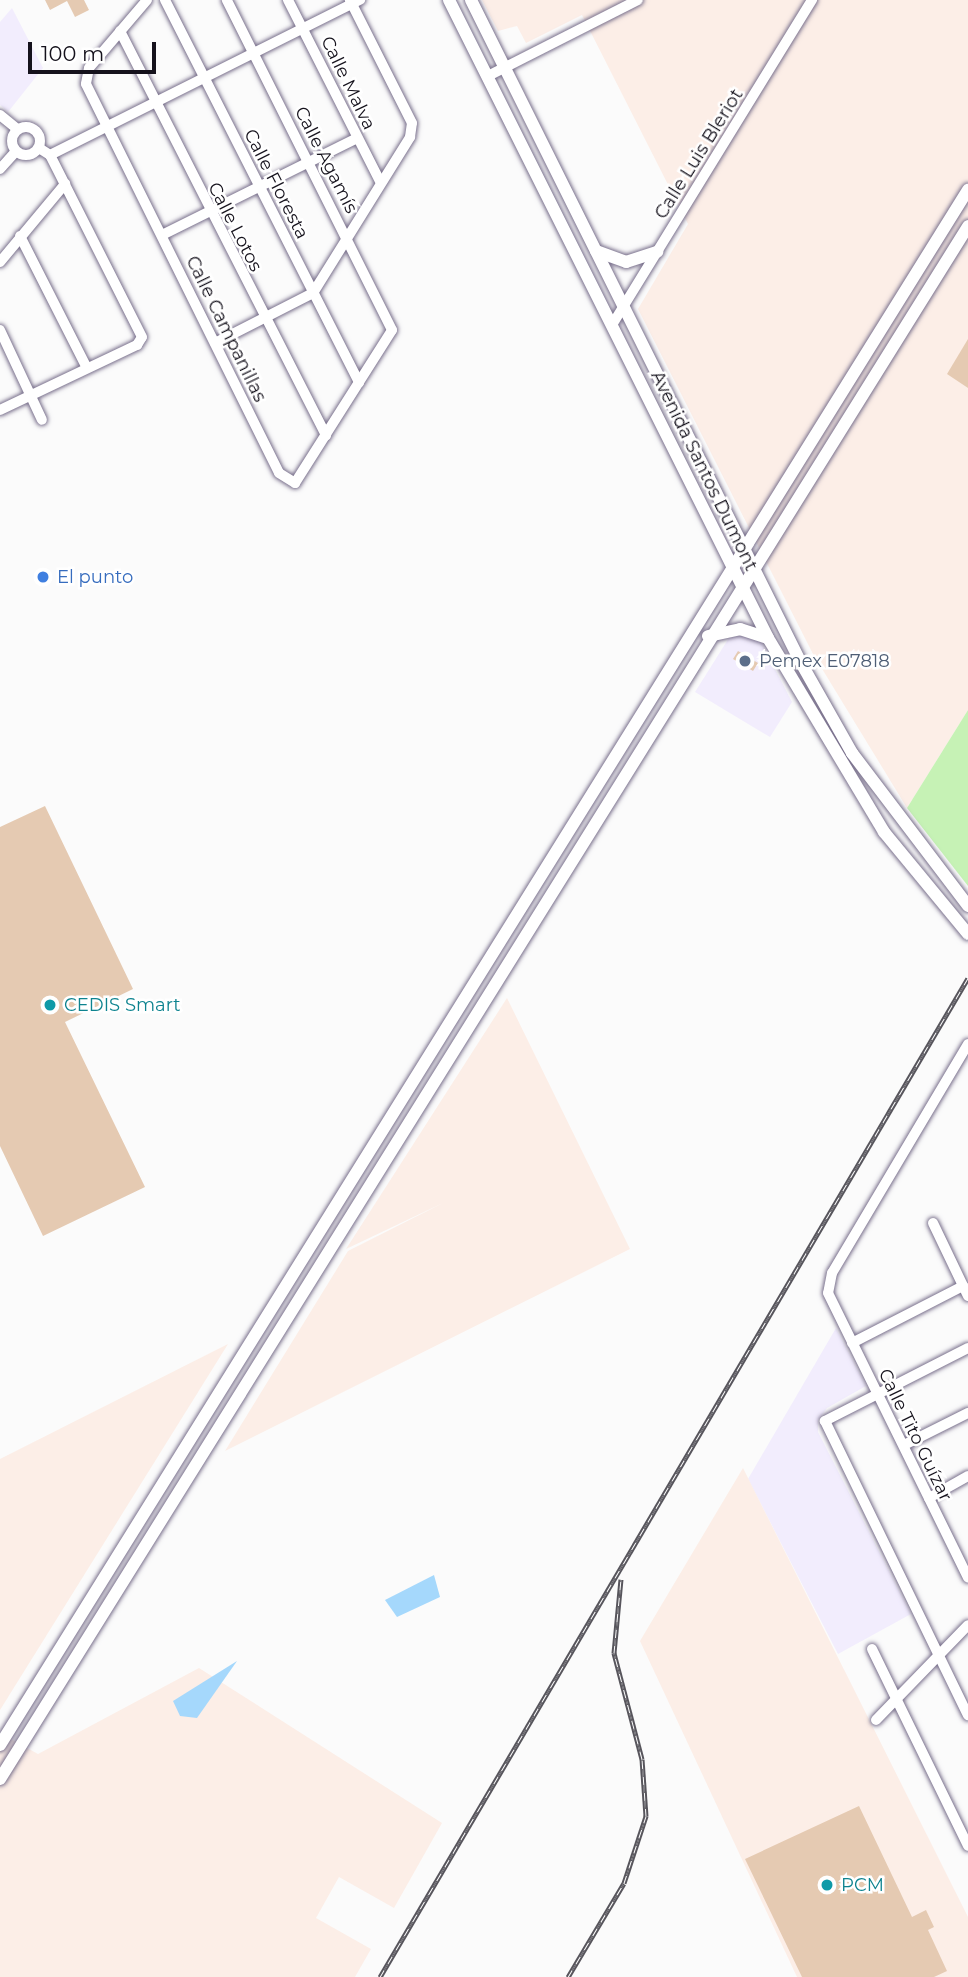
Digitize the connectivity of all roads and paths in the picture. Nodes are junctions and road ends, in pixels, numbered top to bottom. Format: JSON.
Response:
{"nodes":[{"id":1,"x":147,"y":0,"type":"edge"},
{"id":2,"x":165,"y":0,"type":"edge"},
{"id":3,"x":227,"y":0,"type":"edge"},
{"id":4,"x":288,"y":0,"type":"edge"},
{"id":5,"x":449,"y":0,"type":"edge"},
{"id":6,"x":471,"y":0,"type":"edge"},
{"id":7,"x":638,"y":0,"type":"edge"},
{"id":8,"x":812,"y":0,"type":"edge"},
{"id":9,"x":354,"y":1,"type":"edge"},
{"id":10,"x":304,"y":29,"type":"junction"},
{"id":11,"x":120,"y":31,"type":"junction"},
{"id":12,"x":254,"y":54,"type":"junction"},
{"id":13,"x":505,"y":67,"type":"junction"},
{"id":14,"x":488,"y":76,"type":"junction"},
{"id":15,"x":205,"y":79,"type":"junction"},
{"id":16,"x":156,"y":103,"type":"junction"},
{"id":17,"x":0,"y":115,"type":"edge"},
{"id":18,"x":107,"y":128,"type":"junction"},
{"id":19,"x":17,"y":129,"type":"junction"},
{"id":20,"x":357,"y":138,"type":"junction"},
{"id":21,"x":39,"y":148,"type":"junction"},
{"id":22,"x":16,"y":151,"type":"junction"},
{"id":23,"x":50,"y":155,"type":"junction"},
{"id":24,"x":310,"y":162,"type":"junction"},
{"id":25,"x":0,"y":169,"type":"edge"},
{"id":26,"x":380,"y":180,"type":"junction"},
{"id":27,"x":65,"y":184,"type":"junction"},
{"id":28,"x":260,"y":186,"type":"junction"},
{"id":29,"x":968,"y":190,"type":"edge"},
{"id":30,"x":210,"y":212,"type":"junction"},
{"id":31,"x":968,"y":226,"type":"edge"},
{"id":32,"x":162,"y":235,"type":"junction"},
{"id":33,"x":20,"y":236,"type":"junction"},
{"id":34,"x":347,"y":237,"type":"junction"},
{"id":35,"x":596,"y":251,"type":"junction"},
{"id":36,"x":657,"y":252,"type":"junction"},
{"id":37,"x":0,"y":262,"type":"edge"},
{"id":38,"x":313,"y":293,"type":"junction"},
{"id":39,"x":625,"y":308,"type":"junction"},
{"id":40,"x":263,"y":318,"type":"junction"},
{"id":41,"x":612,"y":325,"type":"junction"},
{"id":42,"x":0,"y":330,"type":"edge"},
{"id":43,"x":391,"y":335,"type":"joint"},
{"id":44,"x":215,"y":343,"type":"junction"},
{"id":45,"x":86,"y":366,"type":"junction"},
{"id":46,"x":359,"y":383,"type":"junction"},
{"id":47,"x":33,"y":394,"type":"junction"},
{"id":48,"x":0,"y":410,"type":"edge"},
{"id":49,"x":42,"y":420,"type":"dead end"},
{"id":50,"x":327,"y":436,"type":"junction"},
{"id":51,"x":708,"y":477,"type":"junction"},
{"id":52,"x":693,"y":483,"type":"junction"},
{"id":53,"x":744,"y":554,"type":"junction"},
{"id":54,"x":735,"y":568,"type":"junction"},
{"id":55,"x":753,"y":573,"type":"junction"},
{"id":56,"x":743,"y":589,"type":"junction"},
{"id":57,"x":708,"y":636,"type":"junction"},
{"id":58,"x":768,"y":638,"type":"junction"},
{"id":59,"x":968,"y":906,"type":"edge"},
{"id":60,"x":968,"y":934,"type":"edge"},
{"id":61,"x":968,"y":1044,"type":"edge"},
{"id":62,"x":933,"y":1223,"type":"dead end"},
{"id":63,"x":966,"y":1291,"type":"edge"},
{"id":64,"x":852,"y":1343,"type":"junction"},
{"id":65,"x":968,"y":1348,"type":"edge"},
{"id":66,"x":877,"y":1392,"type":"junction"},
{"id":67,"x":212,"y":1404,"type":"junction"},
{"id":68,"x":227,"y":1411,"type":"junction"},
{"id":69,"x":968,"y":1413,"type":"edge"},
{"id":70,"x":904,"y":1445,"type":"junction"},
{"id":71,"x":968,"y":1476,"type":"edge"},
{"id":72,"x":929,"y":1498,"type":"junction"},
{"id":73,"x":968,"y":1577,"type":"edge"},
{"id":74,"x":968,"y":1625,"type":"edge"},
{"id":75,"x":872,"y":1649,"type":"dead end"},
{"id":76,"x":938,"y":1656,"type":"junction"},
{"id":77,"x":894,"y":1700,"type":"junction"},
{"id":78,"x":968,"y":1715,"type":"edge"},
{"id":79,"x":876,"y":1720,"type":"dead end"},
{"id":80,"x":0,"y":1745,"type":"edge"},
{"id":81,"x":0,"y":1779,"type":"edge"},
{"id":82,"x":968,"y":1846,"type":"edge"}],
"edges":[{"from":1,"to":11,"type":"street"},
{"from":2,"to":15,"type":"street","name":"Calle Floresta"},
{"from":3,"to":12,"type":"street","name":"Calle Agamís"},
{"from":4,"to":10,"type":"street","name":"Calle Malva"},
{"from":5,"to":14,"type":"main road","name":"Avenida Santos Dumont"},
{"from":6,"to":13,"type":"main road","name":"Avenida Santos Dumont"},
{"from":7,"to":13,"type":"street"},
{"from":8,"to":36,"type":"street","name":"Calle Luis Bleriot"},
{"from":9,"to":10,"type":"street"},
{"from":9,"to":26,"type":"street"},
{"from":10,"to":12,"type":"street"},
{"from":10,"to":20,"type":"street","name":"Calle Malva"},
{"from":11,"to":16,"type":"street","name":"Calle Lotos"},
{"from":11,"to":18,"type":"street","name":"Calle Campanillas"},
{"from":12,"to":15,"type":"street"},
{"from":12,"to":24,"type":"street","name":"Calle Agamís"},
{"from":13,"to":14,"type":"street"},
{"from":13,"to":35,"type":"main road","name":"Avenida Santos Dumont"},
{"from":14,"to":41,"type":"main road","name":"Avenida Santos Dumont"},
{"from":15,"to":16,"type":"street"},
{"from":15,"to":28,"type":"street","name":"Calle Floresta"},
{"from":16,"to":18,"type":"street"},
{"from":16,"to":30,"type":"street","name":"Calle Lotos"},
{"from":17,"to":19,"type":"street"},
{"from":18,"to":23,"type":"street"},
{"from":18,"to":32,"type":"street","name":"Calle Campanillas"},
{"from":19,"to":21,"type":"street"},
{"from":19,"to":22,"type":"street"},
{"from":20,"to":24,"type":"street"},
{"from":20,"to":26,"type":"street","name":"Calle Malva"},
{"from":21,"to":22,"type":"street"},
{"from":21,"to":23,"type":"street"},
{"from":22,"to":25,"type":"street"},
{"from":23,"to":27,"type":"street"},
{"from":24,"to":28,"type":"street"},
{"from":24,"to":34,"type":"street","name":"Calle Agamís"},
{"from":26,"to":34,"type":"street"},
{"from":27,"to":33,"type":"street"},
{"from":27,"to":45,"type":"street"},
{"from":28,"to":30,"type":"street"},
{"from":28,"to":38,"type":"street","name":"Calle Floresta"},
{"from":29,"to":53,"type":"main road"},
{"from":30,"to":32,"type":"street"},
{"from":30,"to":40,"type":"street","name":"Calle Lotos"},
{"from":31,"to":55,"type":"main road"},
{"from":32,"to":44,"type":"street","name":"Calle Campanillas"},
{"from":33,"to":37,"type":"street"},
{"from":33,"to":45,"type":"street"},
{"from":34,"to":38,"type":"street"},
{"from":34,"to":43,"type":"street","name":"Calle Agamís"},
{"from":35,"to":36,"type":"main road"},
{"from":35,"to":39,"type":"main road","name":"Avenida Santos Dumont"},
{"from":36,"to":39,"type":"street","name":"Calle Luis Bleriot"},
{"from":38,"to":40,"type":"street"},
{"from":38,"to":46,"type":"street","name":"Calle Floresta"},
{"from":39,"to":41,"type":"street","name":"Calle Luis Bleriot"},
{"from":39,"to":51,"type":"main road","name":"Avenida Santos Dumont"},
{"from":40,"to":44,"type":"street"},
{"from":40,"to":50,"type":"street","name":"Calle Lotos"},
{"from":41,"to":52,"type":"main road","name":"Avenida Santos Dumont"},
{"from":42,"to":47,"type":"street"},
{"from":43,"to":46,"type":"street","name":"Calle Campanillas"},
{"from":44,"to":50,"type":"street","name":"Calle Campanillas"},
{"from":45,"to":47,"type":"street"},
{"from":46,"to":50,"type":"street","name":"Calle Campanillas"},
{"from":47,"to":48,"type":"street"},
{"from":47,"to":49,"type":"street"},
{"from":51,"to":52,"type":"main road"},
{"from":51,"to":53,"type":"main road","name":"Avenida Santos Dumont"},
{"from":52,"to":54,"type":"main road","name":"Avenida Santos Dumont"},
{"from":53,"to":54,"type":"main road"},
{"from":53,"to":55,"type":"main road","name":"Avenida Santos Dumont"},
{"from":54,"to":56,"type":"main road","name":"Avenida Santos Dumont"},
{"from":54,"to":67,"type":"main road"},
{"from":55,"to":56,"type":"main road"},
{"from":55,"to":59,"type":"main road","name":"Avenida Santos Dumont"},
{"from":56,"to":57,"type":"main road"},
{"from":56,"to":58,"type":"main road","name":"Avenida Santos Dumont"},
{"from":57,"to":58,"type":"main road"},
{"from":57,"to":68,"type":"main road"},
{"from":58,"to":60,"type":"main road","name":"Avenida Santos Dumont"},
{"from":61,"to":64,"type":"street","name":"Calle Tito Guízar"},
{"from":62,"to":63,"type":"street"},
{"from":63,"to":64,"type":"street"},
{"from":64,"to":66,"type":"street","name":"Calle Tito Guízar"},
{"from":65,"to":66,"type":"street"},
{"from":66,"to":70,"type":"street","name":"Calle Tito Guízar"},
{"from":66,"to":76,"type":"street"},
{"from":67,"to":68,"type":"main road"},
{"from":67,"to":80,"type":"main road"},
{"from":68,"to":81,"type":"main road"},
{"from":69,"to":70,"type":"street"},
{"from":70,"to":72,"type":"street","name":"Calle Tito Guízar"},
{"from":71,"to":72,"type":"street"},
{"from":72,"to":73,"type":"street","name":"Calle Tito Guízar"},
{"from":74,"to":76,"type":"street"},
{"from":75,"to":77,"type":"street"},
{"from":76,"to":77,"type":"street"},
{"from":76,"to":78,"type":"street"},
{"from":77,"to":79,"type":"street"},
{"from":77,"to":82,"type":"street"}]}
